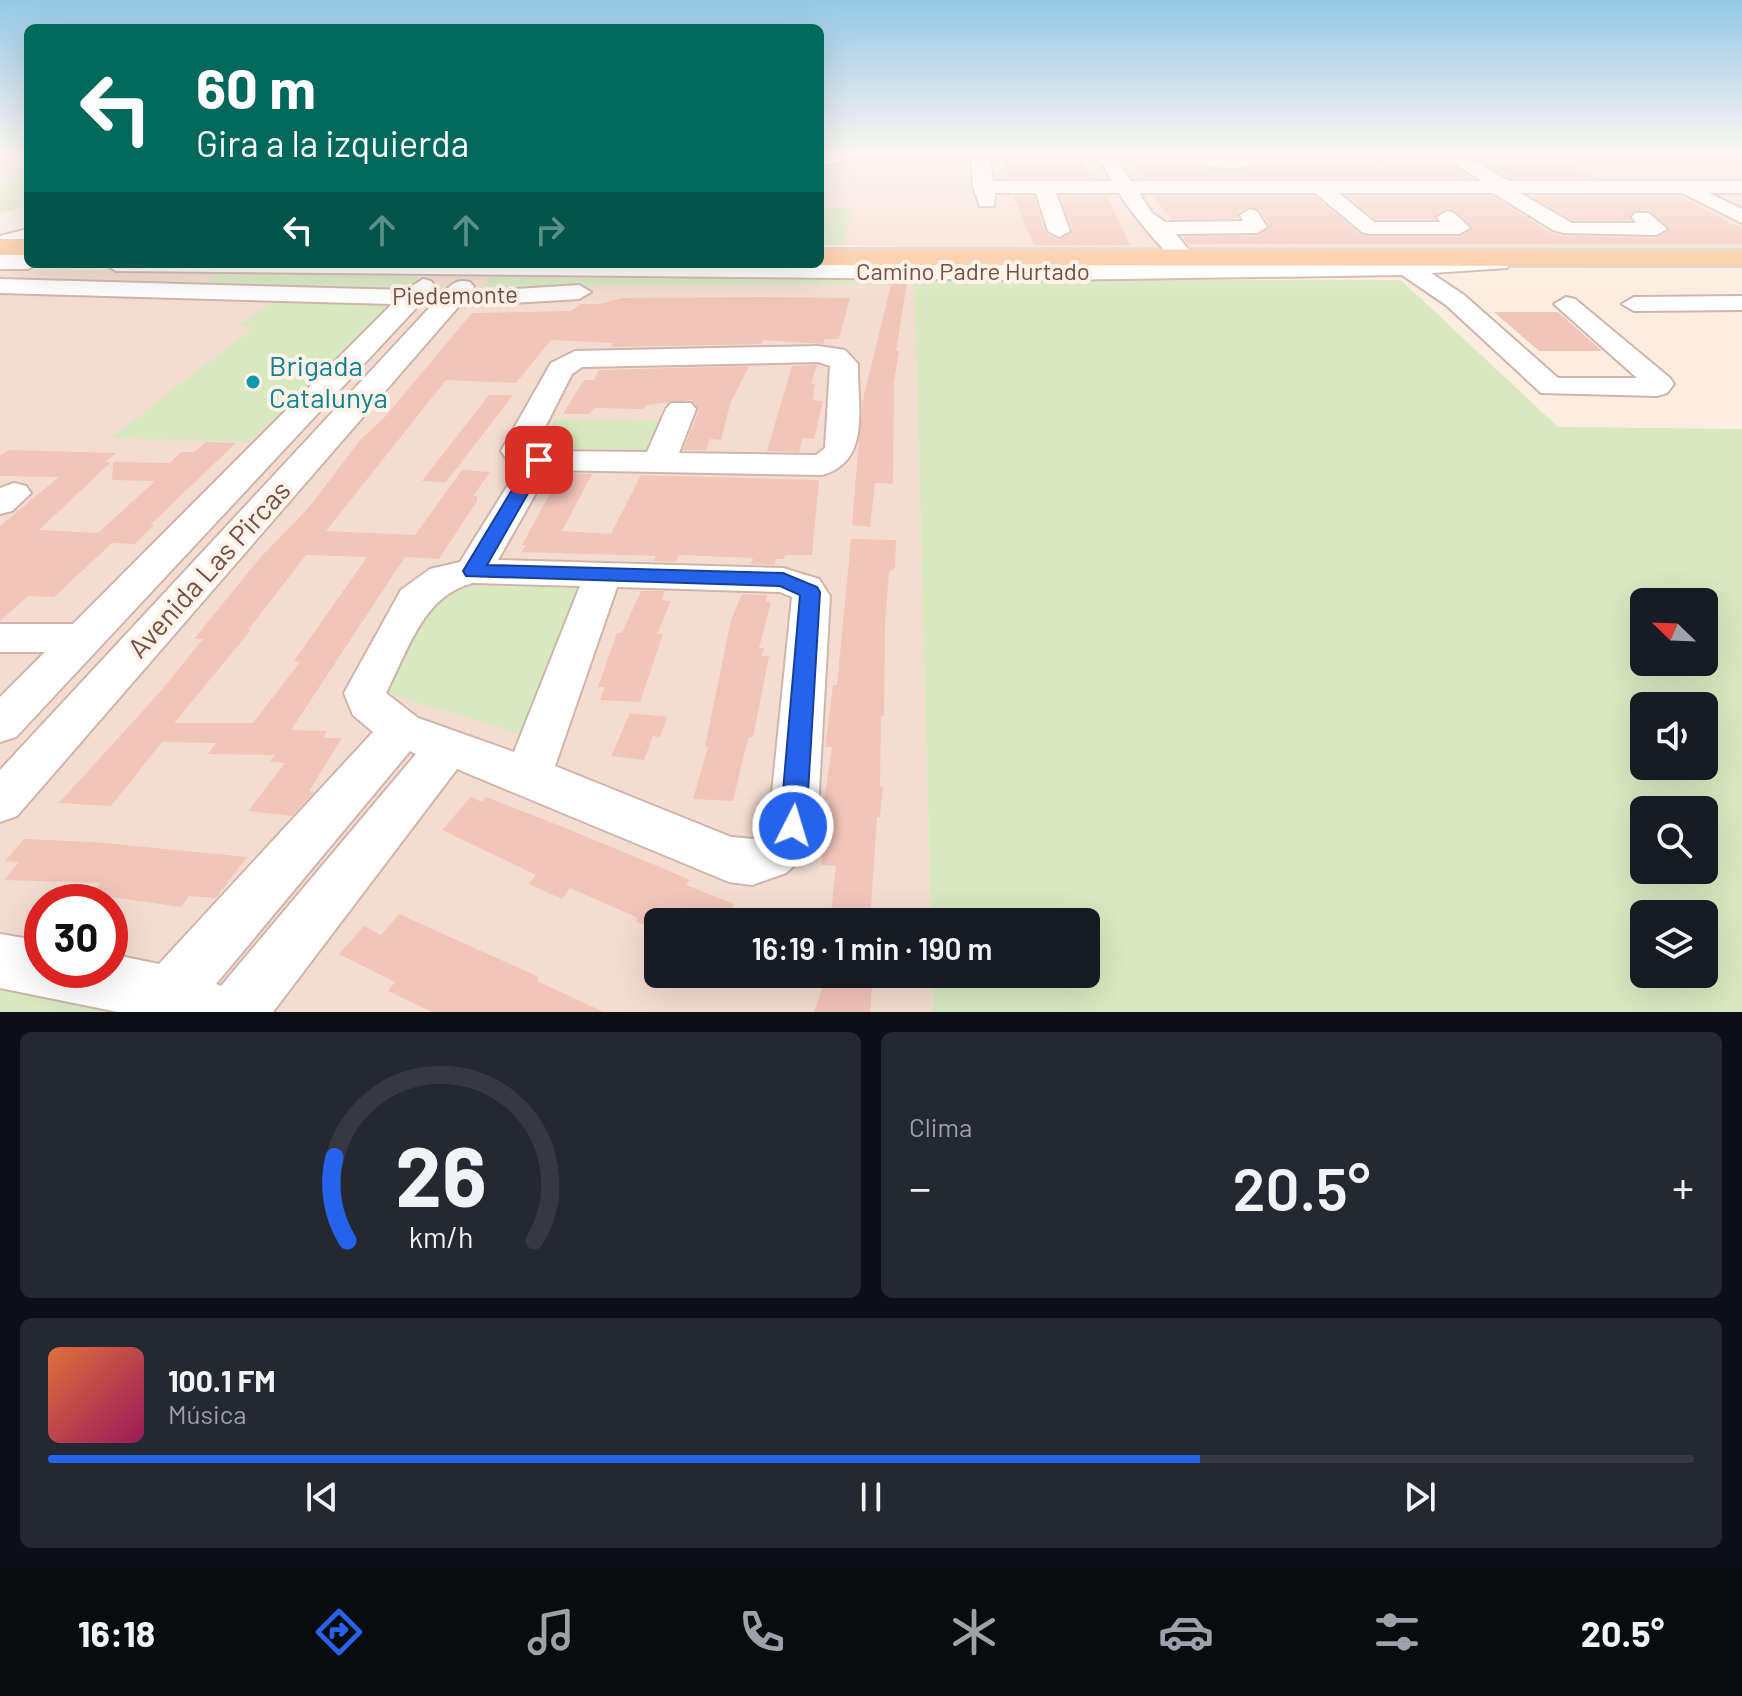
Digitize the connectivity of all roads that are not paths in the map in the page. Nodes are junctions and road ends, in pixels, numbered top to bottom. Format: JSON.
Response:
{"nodes":[{"id":1,"x":1050,"y":203,"type":"edge"},
{"id":2,"x":1137,"y":203,"type":"edge"},
{"id":3,"x":1338,"y":203,"type":"edge"},
{"id":4,"x":1526,"y":203,"type":"edge"},
{"id":5,"x":1715,"y":203,"type":"edge"},
{"id":6,"x":1250,"y":215,"type":"dead end"},
{"id":7,"x":1447,"y":217,"type":"dead end"},
{"id":8,"x":1642,"y":217,"type":"dead end"},
{"id":9,"x":1742,"y":217,"type":"edge"},
{"id":10,"x":1152,"y":223,"type":"junction"},
{"id":11,"x":1059,"y":231,"type":"dead end"},
{"id":12,"x":24,"y":236,"type":"edge"},
{"id":13,"x":0,"y":245,"type":"edge"},
{"id":14,"x":24,"y":256,"type":"edge"},
{"id":15,"x":824,"y":257,"type":"edge"},
{"id":16,"x":24,"y":258,"type":"edge"},
{"id":17,"x":1184,"y":258,"type":"junction"},
{"id":18,"x":1589,"y":258,"type":"junction"},
{"id":19,"x":1742,"y":258,"type":"edge"},
{"id":20,"x":24,"y":259,"type":"edge"},
{"id":21,"x":1154,"y":259,"type":"junction"},
{"id":22,"x":0,"y":262,"type":"edge"},
{"id":23,"x":269,"y":268,"type":"edge"},
{"id":24,"x":1408,"y":268,"type":"junction"},
{"id":25,"x":0,"y":271,"type":"edge"},
{"id":26,"x":460,"y":273,"type":"edge"},
{"id":27,"x":0,"y":286,"type":"edge"},
{"id":28,"x":911,"y":289,"type":"dead end"},
{"id":29,"x":413,"y":297,"type":"junction"},
{"id":30,"x":1742,"y":303,"type":"edge"},
{"id":31,"x":1566,"y":304,"type":"dead end"},
{"id":32,"x":1634,"y":304,"type":"dead end"},
{"id":33,"x":1742,"y":322,"type":"edge"},
{"id":34,"x":1675,"y":323,"type":"dead end"},
{"id":35,"x":376,"y":336,"type":"junction"},
{"id":36,"x":418,"y":336,"type":"junction"},
{"id":37,"x":681,"y":409,"type":"dead end"},
{"id":38,"x":539,"y":460,"type":"junction"},
{"id":39,"x":659,"y":462,"type":"junction"},
{"id":40,"x":473,"y":571,"type":"junction"},
{"id":41,"x":602,"y":577,"type":"junction"},
{"id":42,"x":0,"y":638,"type":"edge"},
{"id":43,"x":85,"y":638,"type":"junction"},
{"id":44,"x":0,"y":725,"type":"edge"},
{"id":45,"x":425,"y":738,"type":"junction"},
{"id":46,"x":528,"y":776,"type":"junction"},
{"id":47,"x":0,"y":802,"type":"edge"},
{"id":48,"x":0,"y":961,"type":"edge"},
{"id":49,"x":24,"y":965,"type":"edge"},
{"id":50,"x":126,"y":988,"type":"edge"},
{"id":51,"x":192,"y":1004,"type":"edge"},
{"id":52,"x":237,"y":1012,"type":"edge"}],
"edges":[{"from":1,"to":11,"type":"street"},
{"from":2,"to":10,"type":"street"},
{"from":3,"to":7,"type":"street"},
{"from":4,"to":8,"type":"street"},
{"from":5,"to":9,"type":"street"},
{"from":6,"to":10,"type":"street"},
{"from":10,"to":17,"type":"street"},
{"from":10,"to":21,"type":"street"},
{"from":12,"to":13,"type":"street"},
{"from":13,"to":14,"type":"main road"},
{"from":15,"to":21,"type":"main road","name":"Camino Padre Hurtado"},
{"from":16,"to":22,"type":"street"},
{"from":17,"to":18,"type":"main road","name":"Camino Padre Hurtado"},
{"from":17,"to":21,"type":"main road","name":"Camino Padre Hurtado"},
{"from":18,"to":19,"type":"main road","name":"Camino Padre Hurtado"},
{"from":18,"to":24,"type":"street","name":"Camino Padre Hurtado"},
{"from":20,"to":25,"type":"street"},
{"from":23,"to":26,"type":"street","name":"Camino Padre Hurtado"},
{"from":24,"to":26,"type":"street","name":"Camino Padre Hurtado"},
{"from":24,"to":31,"type":"street"},
{"from":26,"to":28,"type":"street","name":"Piedemonte"},
{"from":26,"to":29,"type":"street","name":"Avenida Las Pircas"},
{"from":26,"to":36,"type":"street","name":"Avenida Las Pircas"},
{"from":27,"to":29,"type":"street","name":"Piedemonte"},
{"from":29,"to":35,"type":"street","name":"Avenida Las Pircas"},
{"from":30,"to":32,"type":"street"},
{"from":33,"to":34,"type":"street"},
{"from":35,"to":36,"type":"street"},
{"from":35,"to":43,"type":"street","name":"Avenida Las Pircas"},
{"from":36,"to":47,"type":"street","name":"Avenida Las Pircas"},
{"from":37,"to":39,"type":"street"},
{"from":38,"to":39,"type":"street"},
{"from":38,"to":39,"type":"street"},
{"from":38,"to":40,"type":"street"},
{"from":40,"to":41,"type":"street"},
{"from":40,"to":45,"type":"street"},
{"from":41,"to":46,"type":"street"},
{"from":41,"to":46,"type":"street"},
{"from":42,"to":43,"type":"street"},
{"from":43,"to":44,"type":"street","name":"Avenida Las Pircas"},
{"from":45,"to":46,"type":"street"},
{"from":45,"to":51,"type":"street"},
{"from":45,"to":52,"type":"street"},
{"from":48,"to":49,"type":"street"},
{"from":50,"to":51,"type":"street"}]}
